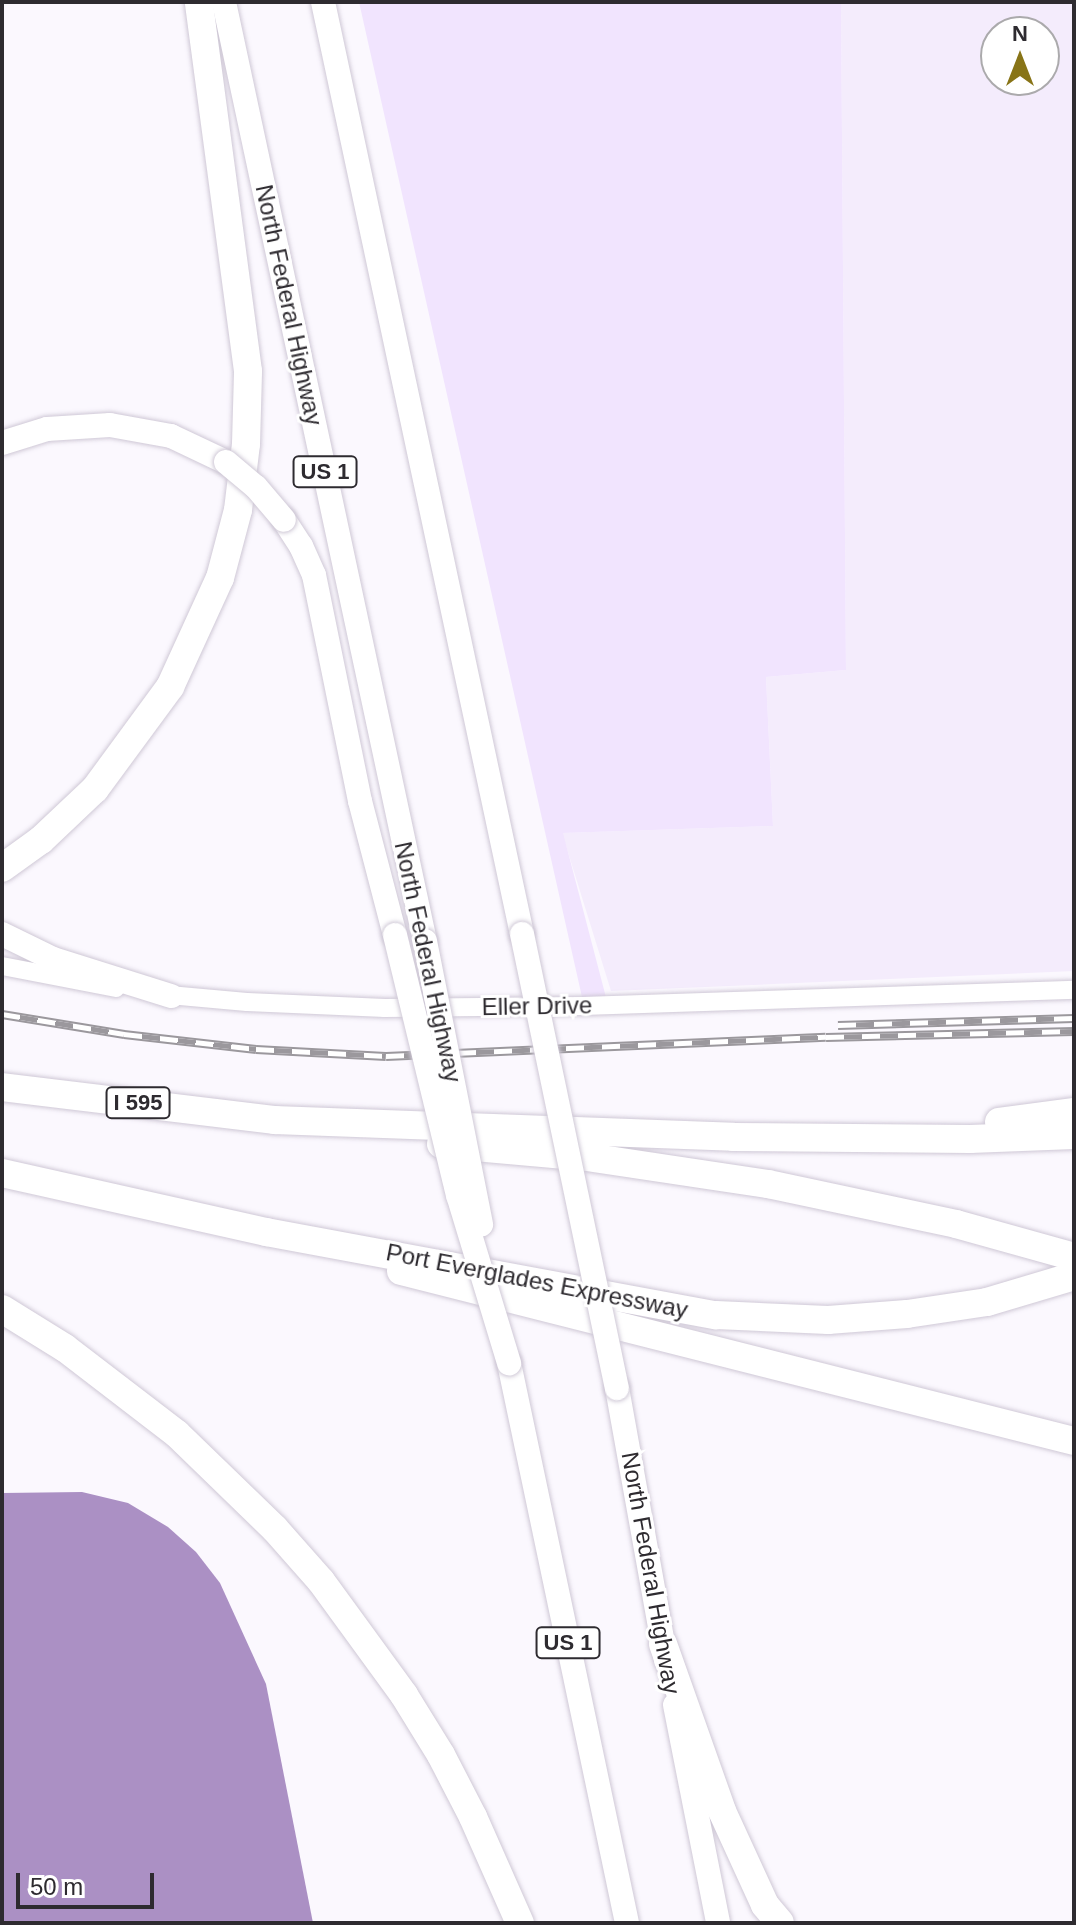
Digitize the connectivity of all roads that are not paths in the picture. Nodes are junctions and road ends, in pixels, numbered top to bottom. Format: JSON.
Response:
{"nodes":[{"id":1,"x":199,"y":2,"type":"edge"},
{"id":2,"x":224,"y":2,"type":"edge"},
{"id":3,"x":323,"y":2,"type":"edge"},
{"id":4,"x":2,"y":443,"type":"edge"},
{"id":5,"x":2,"y":868,"type":"edge"},
{"id":6,"x":2,"y":934,"type":"edge"},
{"id":7,"x":2,"y":966,"type":"edge"},
{"id":8,"x":1074,"y":990,"type":"edge"},
{"id":9,"x":171,"y":996,"type":"junction"},
{"id":10,"x":2,"y":1087,"type":"edge"},
{"id":11,"x":1074,"y":1112,"type":"edge"},
{"id":12,"x":274,"y":1120,"type":"junction"},
{"id":13,"x":1074,"y":1135,"type":"edge"},
{"id":14,"x":835,"y":1138,"type":"junction"},
{"id":15,"x":2,"y":1173,"type":"edge"},
{"id":16,"x":266,"y":1232,"type":"junction"},
{"id":17,"x":1074,"y":1257,"type":"edge"},
{"id":18,"x":1074,"y":1276,"type":"edge"},
{"id":19,"x":1074,"y":1295,"type":"edge"},
{"id":20,"x":987,"y":1302,"type":"junction"},
{"id":21,"x":2,"y":1309,"type":"edge"},
{"id":22,"x":509,"y":1363,"type":"junction"},
{"id":23,"x":1074,"y":1441,"type":"edge"},
{"id":24,"x":663,"y":1644,"type":"junction"},
{"id":25,"x":520,"y":1923,"type":"edge"},
{"id":26,"x":627,"y":1923,"type":"edge"},
{"id":27,"x":718,"y":1923,"type":"edge"},
{"id":28,"x":780,"y":1923,"type":"edge"}],
"edges":[{"from":1,"to":5,"type":"highway"},
{"from":2,"to":22,"type":"main road","name":"North Federal Highway","number":"US 1","bridge":true},
{"from":3,"to":24,"type":"main road","name":"North Federal Highway","bridge":true},
{"from":4,"to":22,"type":"main road","bridge":true},
{"from":6,"to":9,"type":"main road"},
{"from":7,"to":9,"type":"street","name":"Eller Drive"},
{"from":8,"to":9,"type":"street","name":"Eller Drive"},
{"from":10,"to":12,"type":"highway","number":"I 595"},
{"from":11,"to":14,"type":"highway"},
{"from":12,"to":14,"type":"highway"},
{"from":12,"to":17,"type":"highway"},
{"from":13,"to":14,"type":"highway"},
{"from":15,"to":16,"type":"highway","name":"Port Everglades Expressway"},
{"from":16,"to":20,"type":"highway","name":"Port Everglades Expressway"},
{"from":16,"to":23,"type":"highway"},
{"from":18,"to":20,"type":"highway","name":"Port Everglades Expressway"},
{"from":19,"to":20,"type":"highway"},
{"from":21,"to":25,"type":"highway"},
{"from":22,"to":26,"type":"main road","name":"North Federal Highway","number":"US 1"},
{"from":24,"to":27,"type":"main road","name":"North Federal Highway"},
{"from":24,"to":28,"type":"highway"}]}
